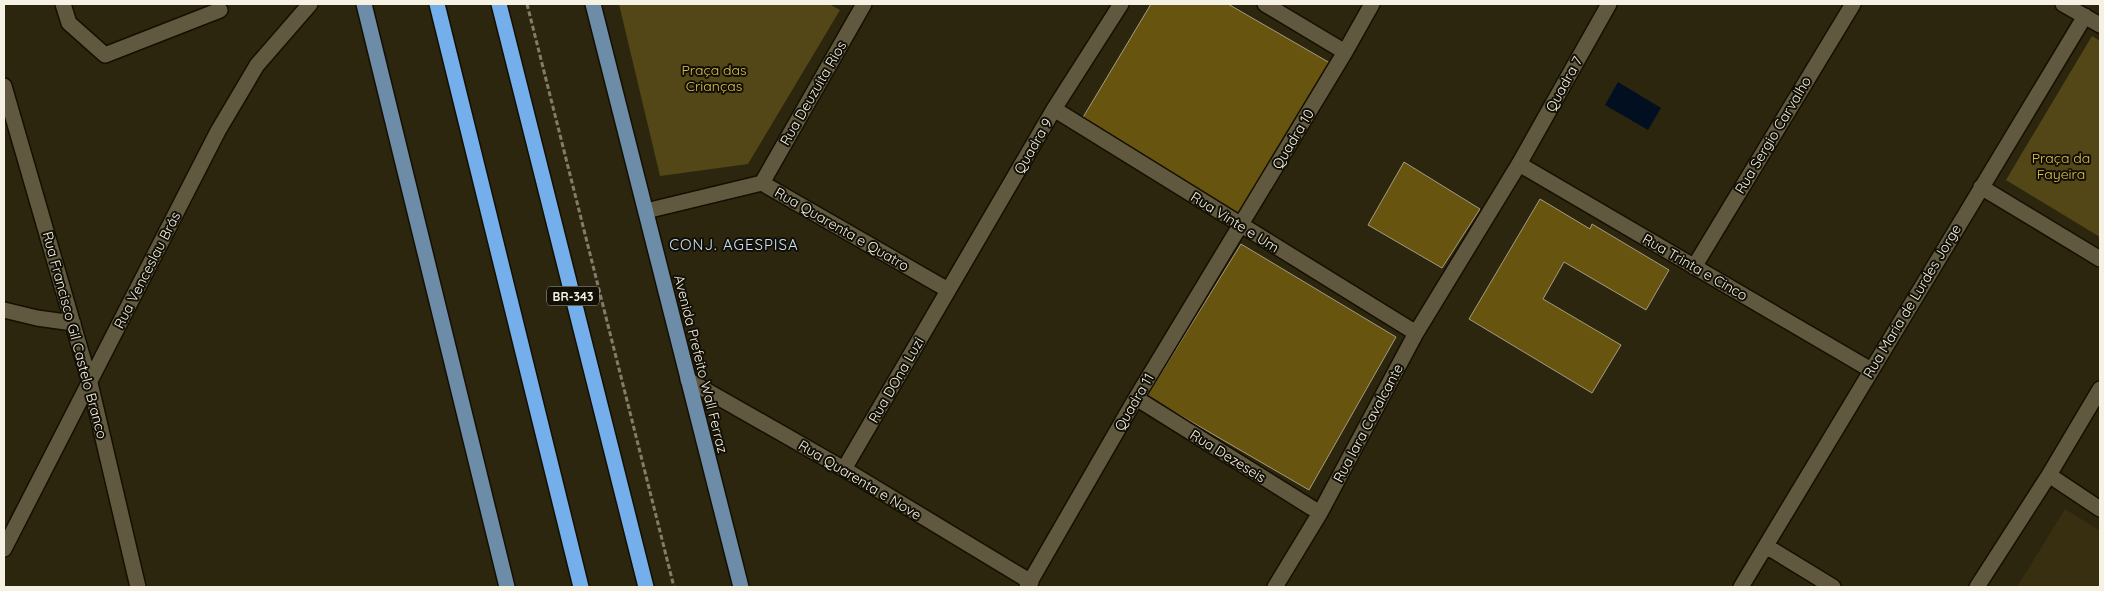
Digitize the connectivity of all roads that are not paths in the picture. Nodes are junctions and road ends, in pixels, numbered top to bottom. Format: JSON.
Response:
{"nodes":[{"id":1,"x":63,"y":4,"type":"edge"},
{"id":2,"x":310,"y":4,"type":"edge"},
{"id":3,"x":364,"y":4,"type":"edge"},
{"id":4,"x":437,"y":4,"type":"edge"},
{"id":5,"x":499,"y":4,"type":"edge"},
{"id":6,"x":593,"y":4,"type":"edge"},
{"id":7,"x":864,"y":4,"type":"edge"},
{"id":8,"x":1121,"y":4,"type":"edge"},
{"id":9,"x":1265,"y":4,"type":"edge"},
{"id":10,"x":1372,"y":4,"type":"edge"},
{"id":11,"x":1609,"y":4,"type":"edge"},
{"id":12,"x":1853,"y":4,"type":"edge"},
{"id":13,"x":2063,"y":4,"type":"edge"},
{"id":14,"x":220,"y":10,"type":"dead end"},
{"id":15,"x":2084,"y":16,"type":"junction"},
{"id":16,"x":2100,"y":25,"type":"edge"},
{"id":17,"x":1345,"y":52,"type":"junction"},
{"id":18,"x":4,"y":86,"type":"edge"},
{"id":19,"x":1054,"y":110,"type":"junction"},
{"id":20,"x":1519,"y":164,"type":"junction"},
{"id":21,"x":762,"y":183,"type":"junction"},
{"id":22,"x":1981,"y":187,"type":"junction"},
{"id":23,"x":646,"y":211,"type":"junction"},
{"id":24,"x":1241,"y":226,"type":"junction"},
{"id":25,"x":2100,"y":259,"type":"edge"},
{"id":26,"x":1694,"y":267,"type":"junction"},
{"id":27,"x":948,"y":290,"type":"junction"},
{"id":28,"x":4,"y":310,"type":"edge"},
{"id":29,"x":73,"y":323,"type":"junction"},
{"id":30,"x":1416,"y":333,"type":"junction"},
{"id":31,"x":1871,"y":370,"type":"junction"},
{"id":32,"x":688,"y":380,"type":"junction"},
{"id":33,"x":90,"y":383,"type":"junction"},
{"id":34,"x":2100,"y":389,"type":"edge"},
{"id":35,"x":1136,"y":398,"type":"junction"},
{"id":36,"x":844,"y":469,"type":"junction"},
{"id":37,"x":2049,"y":475,"type":"junction"},
{"id":38,"x":2100,"y":509,"type":"edge"},
{"id":39,"x":1320,"y":513,"type":"junction"},
{"id":40,"x":1766,"y":546,"type":"junction"},
{"id":41,"x":4,"y":549,"type":"edge"},
{"id":42,"x":1029,"y":584,"type":"edge"},
{"id":43,"x":138,"y":587,"type":"edge"},
{"id":44,"x":507,"y":587,"type":"edge"},
{"id":45,"x":581,"y":587,"type":"edge"},
{"id":46,"x":646,"y":587,"type":"edge"},
{"id":47,"x":740,"y":587,"type":"edge"},
{"id":48,"x":1275,"y":587,"type":"edge"},
{"id":49,"x":1741,"y":587,"type":"edge"},
{"id":50,"x":1833,"y":587,"type":"edge"},
{"id":51,"x":1977,"y":587,"type":"edge"}],
"edges":[{"from":1,"to":14,"type":"street"},
{"from":2,"to":33,"type":"street","name":"Rua Venceslau Brás"},
{"from":3,"to":44,"type":"main road"},
{"from":4,"to":45,"type":"highway"},
{"from":5,"to":46,"type":"highway","number":"BR-343"},
{"from":6,"to":23,"type":"main road","name":"Avenida Prefeito Wall Ferraz"},
{"from":7,"to":21,"type":"street","name":"Rua Deuzuita Rios"},
{"from":8,"to":19,"type":"street","name":"Quadra 9"},
{"from":9,"to":17,"type":"street"},
{"from":10,"to":17,"type":"street","name":"Quadra 10"},
{"from":11,"to":20,"type":"street","name":"Quadra 7"},
{"from":12,"to":26,"type":"street","name":"Rua Sergio Carvalho"},
{"from":13,"to":15,"type":"street"},
{"from":15,"to":16,"type":"street"},
{"from":15,"to":22,"type":"street","name":"Rua Maria de Lurdes Jorge"},
{"from":17,"to":24,"type":"street","name":"Quadra 10"},
{"from":18,"to":29,"type":"street","name":"Rua Francisco Gil Castelo Branco"},
{"from":19,"to":24,"type":"street","name":"Rua Vinte e Um"},
{"from":19,"to":27,"type":"street","name":"Quadra 9"},
{"from":20,"to":26,"type":"street","name":"Rua Trinta e Cinco"},
{"from":20,"to":30,"type":"street"},
{"from":21,"to":23,"type":"street","name":"Rua Quarenta e Quatro"},
{"from":21,"to":27,"type":"street","name":"Rua Quarenta e Quatro"},
{"from":22,"to":25,"type":"street"},
{"from":22,"to":31,"type":"street","name":"Rua Maria de Lurdes Jorge"},
{"from":23,"to":32,"type":"main road","name":"Avenida Prefeito Wall Ferraz"},
{"from":24,"to":30,"type":"street","name":"Rua Vinte e Um"},
{"from":24,"to":35,"type":"street","name":"Quadra 11"},
{"from":26,"to":31,"type":"street","name":"Rua Trinta e Cinco"},
{"from":27,"to":36,"type":"street","name":"Rua DOna Luzi"},
{"from":28,"to":29,"type":"street"},
{"from":29,"to":33,"type":"street","name":"Rua Francisco Gil Castelo Branco"},
{"from":30,"to":39,"type":"street","name":"Rua Iara Cavalcante"},
{"from":31,"to":40,"type":"street","name":"Rua Maria de Lurdes Jorge"},
{"from":32,"to":36,"type":"street","name":"Rua Quarenta e Nove"},
{"from":32,"to":47,"type":"main road","name":"Avenida Prefeito Wall Ferraz"},
{"from":33,"to":41,"type":"street","name":"Rua Venceslau Brás"},
{"from":33,"to":43,"type":"street","name":"Rua Francisco Gil Castelo Branco"},
{"from":34,"to":37,"type":"street"},
{"from":35,"to":39,"type":"street","name":"Rua Dezeseis"},
{"from":35,"to":42,"type":"street","name":"Quadra 11"},
{"from":36,"to":42,"type":"street","name":"Rua Quarenta e Nove"},
{"from":37,"to":38,"type":"street"},
{"from":37,"to":51,"type":"street"},
{"from":39,"to":48,"type":"street","name":"Rua Iara Cavalcante"},
{"from":40,"to":49,"type":"street","name":"Rua Maria de Lurdes Jorge"},
{"from":40,"to":50,"type":"street"}]}
